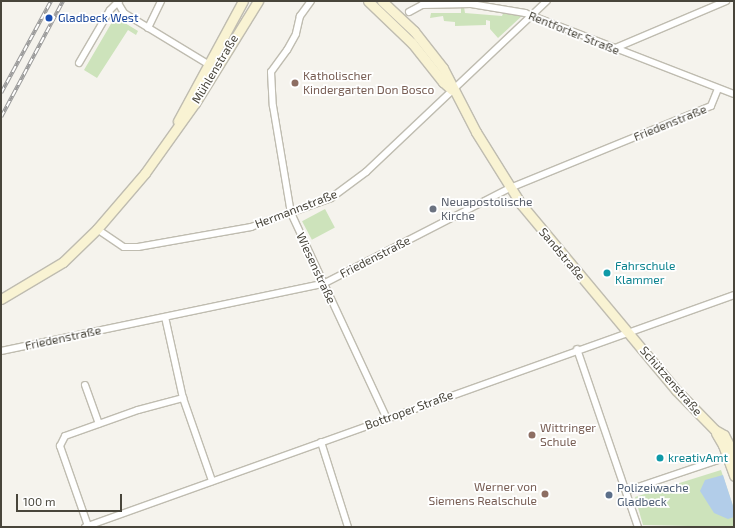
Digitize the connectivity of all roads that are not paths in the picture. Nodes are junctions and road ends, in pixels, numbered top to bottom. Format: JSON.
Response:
{"nodes":[{"id":1,"x":161,"y":1,"type":"edge"},
{"id":2,"x":243,"y":1,"type":"edge"},
{"id":3,"x":258,"y":1,"type":"edge"},
{"id":4,"x":311,"y":1,"type":"edge"},
{"id":5,"x":368,"y":1,"type":"edge"},
{"id":6,"x":382,"y":1,"type":"edge"},
{"id":7,"x":547,"y":1,"type":"edge"},
{"id":8,"x":726,"y":1,"type":"edge"},
{"id":9,"x":118,"y":2,"type":"edge"},
{"id":10,"x":409,"y":12,"type":"dead end"},
{"id":11,"x":532,"y":17,"type":"junction"},
{"id":12,"x":148,"y":28,"type":"junction"},
{"id":13,"x":613,"y":49,"type":"junction"},
{"id":14,"x":79,"y":63,"type":"dead end"},
{"id":15,"x":207,"y":64,"type":"junction"},
{"id":16,"x":217,"y":69,"type":"junction"},
{"id":17,"x":718,"y":89,"type":"junction"},
{"id":18,"x":452,"y":90,"type":"junction"},
{"id":19,"x":734,"y":94,"type":"edge"},
{"id":20,"x":171,"y":136,"type":"junction"},
{"id":21,"x":510,"y":188,"type":"junction"},
{"id":22,"x":291,"y":213,"type":"junction"},
{"id":23,"x":97,"y":229,"type":"junction"},
{"id":24,"x":323,"y":284,"type":"junction"},
{"id":25,"x":734,"y":295,"type":"edge"},
{"id":26,"x":1,"y":299,"type":"edge"},
{"id":27,"x":165,"y":317,"type":"junction"},
{"id":28,"x":628,"y":332,"type":"junction"},
{"id":29,"x":577,"y":350,"type":"junction"},
{"id":30,"x":1,"y":351,"type":"edge"},
{"id":31,"x":85,"y":385,"type":"dead end"},
{"id":32,"x":183,"y":398,"type":"junction"},
{"id":33,"x":386,"y":417,"type":"junction"},
{"id":34,"x":99,"y":424,"type":"junction"},
{"id":35,"x":321,"y":442,"type":"junction"},
{"id":36,"x":732,"y":455,"type":"edge"},
{"id":37,"x":734,"y":476,"type":"edge"},
{"id":38,"x":212,"y":481,"type":"junction"},
{"id":39,"x":626,"y":491,"type":"junction"},
{"id":40,"x":86,"y":526,"type":"edge"},
{"id":41,"x":348,"y":527,"type":"edge"},
{"id":42,"x":638,"y":527,"type":"edge"}],
"edges":[{"from":1,"to":12,"type":"street"},
{"from":2,"to":15,"type":"main road","name":"Mühlenstraße"},
{"from":3,"to":16,"type":"main road","name":"Mühlenstraße"},
{"from":4,"to":22,"type":"street","name":"Wiesenstraße"},
{"from":5,"to":18,"type":"main road","name":"Sandstraße"},
{"from":6,"to":18,"type":"main road","name":"Sandstraße"},
{"from":7,"to":11,"type":"street","name":"Hermannstraße"},
{"from":8,"to":13,"type":"street"},
{"from":9,"to":12,"type":"street"},
{"from":9,"to":14,"type":"street"},
{"from":10,"to":11,"type":"street","name":"Rentforter Straße"},
{"from":11,"to":13,"type":"street","name":"Rentforter Straße"},
{"from":11,"to":18,"type":"street","name":"Hermannstraße"},
{"from":12,"to":15,"type":"street"},
{"from":13,"to":17,"type":"street","name":"Rentforter Straße"},
{"from":15,"to":16,"type":"street"},
{"from":15,"to":20,"type":"main road","name":"Mühlenstraße"},
{"from":16,"to":20,"type":"main road","name":"Mühlenstraße"},
{"from":17,"to":19,"type":"street","name":"Rentforter Straße"},
{"from":17,"to":21,"type":"street","name":"Friedenstraße"},
{"from":18,"to":21,"type":"main road","name":"Sandstraße"},
{"from":18,"to":22,"type":"street","name":"Hermannstraße"},
{"from":20,"to":23,"type":"main road","name":"Mühlenstraße"},
{"from":21,"to":24,"type":"street","name":"Friedenstraße"},
{"from":21,"to":28,"type":"main road","name":"Sandstraße"},
{"from":22,"to":23,"type":"street","name":"Hermannstraße"},
{"from":22,"to":24,"type":"street","name":"Wiesenstraße"},
{"from":23,"to":26,"type":"main road"},
{"from":24,"to":27,"type":"street","name":"Friedenstraße"},
{"from":24,"to":33,"type":"street","name":"Wiesenstraße"},
{"from":25,"to":28,"type":"street","name":"Bottroper Straße"},
{"from":27,"to":30,"type":"street","name":"Friedenstraße"},
{"from":27,"to":32,"type":"street"},
{"from":28,"to":29,"type":"street","name":"Bottroper Straße"},
{"from":28,"to":36,"type":"main road","name":"Schützenstraße"},
{"from":29,"to":33,"type":"street","name":"Bottroper Straße"},
{"from":29,"to":39,"type":"street"},
{"from":31,"to":34,"type":"street"},
{"from":32,"to":34,"type":"street"},
{"from":32,"to":38,"type":"street"},
{"from":33,"to":35,"type":"street","name":"Bottroper Straße"},
{"from":34,"to":40,"type":"street"},
{"from":35,"to":38,"type":"street","name":"Bottroper Straße"},
{"from":35,"to":41,"type":"street"},
{"from":36,"to":37,"type":"main road","name":"Schützenstraße"},
{"from":36,"to":39,"type":"street"},
{"from":38,"to":40,"type":"street","name":"Bottroper Straße"},
{"from":39,"to":42,"type":"street"}]}
